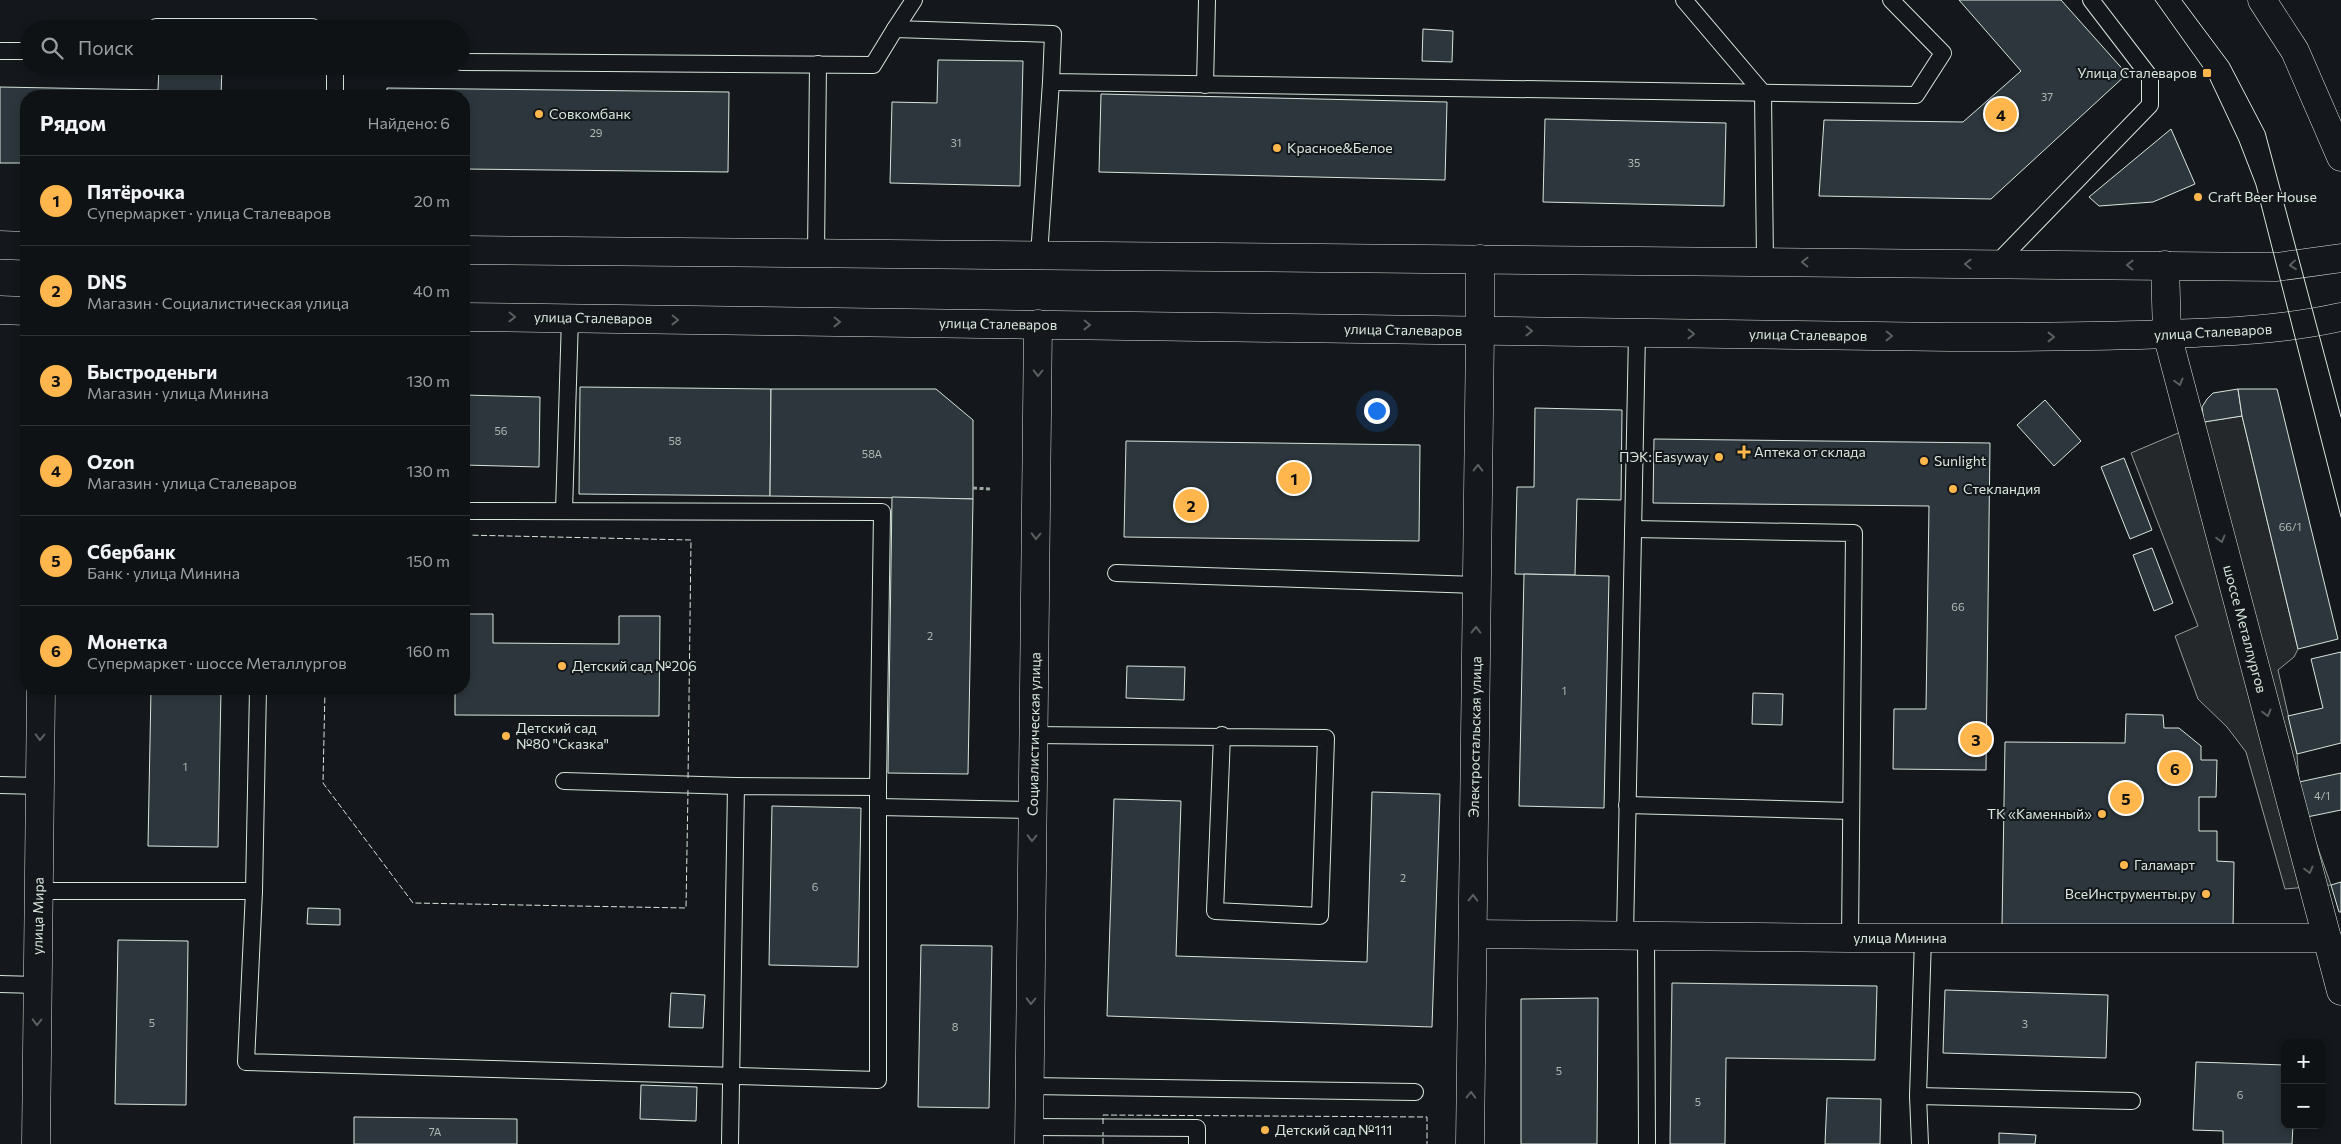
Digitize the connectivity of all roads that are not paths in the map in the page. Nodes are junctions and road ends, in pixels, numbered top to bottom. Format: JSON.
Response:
{"nodes":[{"id":1,"x":914,"y":0,"type":"edge"},
{"id":2,"x":1207,"y":0,"type":"edge"},
{"id":3,"x":1684,"y":0,"type":"edge"},
{"id":4,"x":1891,"y":0,"type":"edge"},
{"id":5,"x":2091,"y":0,"type":"edge"},
{"id":6,"x":2262,"y":0,"type":"edge"},
{"id":7,"x":896,"y":29,"type":"junction"},
{"id":8,"x":0,"y":51,"type":"edge"},
{"id":9,"x":20,"y":51,"type":"edge"},
{"id":10,"x":470,"y":62,"type":"edge"},
{"id":11,"x":818,"y":64,"type":"junction"},
{"id":12,"x":335,"y":75,"type":"edge"},
{"id":13,"x":1051,"y":82,"type":"junction"},
{"id":14,"x":1205,"y":85,"type":"junction"},
{"id":15,"x":335,"y":90,"type":"edge"},
{"id":16,"x":1763,"y":93,"type":"junction"},
{"id":17,"x":2341,"y":157,"type":"edge"},
{"id":18,"x":0,"y":246,"type":"edge"},
{"id":19,"x":20,"y":246,"type":"edge"},
{"id":20,"x":470,"y":250,"type":"edge"},
{"id":21,"x":816,"y":253,"type":"junction"},
{"id":22,"x":1039,"y":255,"type":"junction"},
{"id":23,"x":2341,"y":258,"type":"edge"},
{"id":24,"x":1480,"y":259,"type":"junction"},
{"id":25,"x":1765,"y":262,"type":"junction"},
{"id":26,"x":1996,"y":264,"type":"junction"},
{"id":27,"x":2165,"y":265,"type":"junction"},
{"id":28,"x":0,"y":310,"type":"edge"},
{"id":29,"x":20,"y":311,"type":"edge"},
{"id":30,"x":470,"y":317,"type":"edge"},
{"id":31,"x":2341,"y":317,"type":"edge"},
{"id":32,"x":570,"y":318,"type":"junction"},
{"id":33,"x":1038,"y":324,"type":"junction"},
{"id":34,"x":1480,"y":331,"type":"junction"},
{"id":35,"x":1637,"y":333,"type":"junction"},
{"id":36,"x":2167,"y":334,"type":"junction"},
{"id":37,"x":470,"y":511,"type":"edge"},
{"id":38,"x":564,"y":511,"type":"junction"},
{"id":39,"x":1634,"y":529,"type":"junction"},
{"id":40,"x":1116,"y":573,"type":"dead end"},
{"id":41,"x":1477,"y":585,"type":"junction"},
{"id":42,"x":41,"y":695,"type":"edge"},
{"id":43,"x":258,"y":695,"type":"edge"},
{"id":44,"x":1034,"y":735,"type":"junction"},
{"id":45,"x":1222,"y":735,"type":"junction"},
{"id":46,"x":564,"y":781,"type":"dead end"},
{"id":47,"x":0,"y":785,"type":"edge"},
{"id":48,"x":40,"y":786,"type":"junction"},
{"id":49,"x":736,"y":786,"type":"junction"},
{"id":50,"x":878,"y":787,"type":"junction"},
{"id":51,"x":1628,"y":805,"type":"junction"},
{"id":52,"x":878,"y":807,"type":"junction"},
{"id":53,"x":1033,"y":810,"type":"junction"},
{"id":54,"x":1851,"y":811,"type":"junction"},
{"id":55,"x":254,"y":890,"type":"junction"},
{"id":56,"x":38,"y":891,"type":"junction"},
{"id":57,"x":1473,"y":934,"type":"junction"},
{"id":58,"x":1635,"y":936,"type":"junction"},
{"id":59,"x":1850,"y":938,"type":"junction"},
{"id":60,"x":1923,"y":938,"type":"junction"},
{"id":61,"x":2327,"y":938,"type":"junction"},
{"id":62,"x":0,"y":984,"type":"edge"},
{"id":63,"x":37,"y":985,"type":"junction"},
{"id":64,"x":2341,"y":991,"type":"edge"},
{"id":65,"x":732,"y":1076,"type":"junction"},
{"id":66,"x":1030,"y":1086,"type":"junction"},
{"id":67,"x":1415,"y":1092,"type":"dead end"},
{"id":68,"x":1918,"y":1096,"type":"junction"},
{"id":69,"x":2132,"y":1101,"type":"dead end"},
{"id":70,"x":1029,"y":1135,"type":"edge"},
{"id":71,"x":36,"y":1144,"type":"edge"},
{"id":72,"x":730,"y":1144,"type":"edge"},
{"id":73,"x":1197,"y":1144,"type":"edge"},
{"id":74,"x":1470,"y":1144,"type":"edge"},
{"id":75,"x":1647,"y":1144,"type":"edge"},
{"id":76,"x":1920,"y":1144,"type":"edge"}],
"edges":[{"from":1,"to":7,"type":"lane"},
{"from":2,"to":14,"type":"lane"},
{"from":3,"to":16,"type":"lane"},
{"from":4,"to":16,"type":"lane"},
{"from":5,"to":26,"type":"lane"},
{"from":6,"to":17,"type":"main road"},
{"from":7,"to":11,"type":"lane"},
{"from":7,"to":13,"type":"lane"},
{"from":8,"to":9,"type":"lane"},
{"from":10,"to":11,"type":"lane"},
{"from":11,"to":21,"type":"lane"},
{"from":12,"to":15,"type":"lane"},
{"from":13,"to":14,"type":"lane"},
{"from":13,"to":22,"type":"lane"},
{"from":14,"to":16,"type":"lane"},
{"from":16,"to":25,"type":"lane"},
{"from":18,"to":19,"type":"main road"},
{"from":20,"to":21,"type":"main road"},
{"from":21,"to":22,"type":"main road"},
{"from":22,"to":24,"type":"main road"},
{"from":23,"to":27,"type":"main road","one_way":true},
{"from":24,"to":25,"type":"main road"},
{"from":24,"to":34,"type":"main road","name":"Электростальская улица"},
{"from":26,"to":25,"type":"main road","one_way":true},
{"from":27,"to":26,"type":"main road","one_way":true},
{"from":27,"to":36,"type":"main road","name":"шоссе Металлургов"},
{"from":28,"to":29,"type":"main road"},
{"from":30,"to":32,"type":"main road","name":"улица Сталеваров","one_way":true},
{"from":31,"to":36,"type":"main road","name":"улица Сталеваров"},
{"from":32,"to":33,"type":"main road","name":"улица Сталеваров","one_way":true},
{"from":32,"to":38,"type":"lane"},
{"from":33,"to":34,"type":"main road","name":"улица Сталеваров","one_way":true},
{"from":33,"to":44,"type":"main road","name":"Социалистическая улица","one_way":true},
{"from":34,"to":35,"type":"main road","name":"улица Сталеваров","one_way":true},
{"from":41,"to":34,"type":"main road","name":"Электростальская улица","one_way":true},
{"from":35,"to":36,"type":"main road","name":"улица Сталеваров","one_way":true},
{"from":35,"to":39,"type":"lane"},
{"from":36,"to":61,"type":"main road","name":"шоссе Металлургов","one_way":true},
{"from":37,"to":38,"type":"lane"},
{"from":38,"to":50,"type":"lane"},
{"from":39,"to":51,"type":"lane"},
{"from":39,"to":54,"type":"lane"},
{"from":40,"to":41,"type":"lane"},
{"from":57,"to":41,"type":"main road","name":"Электростальская улица","one_way":true},
{"from":42,"to":48,"type":"main road","name":"улица Мира","one_way":true},
{"from":43,"to":55,"type":"lane"},
{"from":44,"to":45,"type":"lane"},
{"from":44,"to":53,"type":"main road","name":"Социалистическая улица"},
{"from":45,"to":45,"type":"lane"},
{"from":46,"to":49,"type":"lane"},
{"from":47,"to":48,"type":"lane"},
{"from":48,"to":56,"type":"main road","name":"улица Мира"},
{"from":49,"to":50,"type":"lane"},
{"from":49,"to":65,"type":"lane"},
{"from":50,"to":52,"type":"lane"},
{"from":51,"to":54,"type":"lane"},
{"from":51,"to":58,"type":"lane"},
{"from":52,"to":53,"type":"lane"},
{"from":52,"to":65,"type":"lane"},
{"from":53,"to":66,"type":"main road","name":"Социалистическая улица","one_way":true},
{"from":54,"to":59,"type":"lane"},
{"from":55,"to":56,"type":"lane"},
{"from":55,"to":65,"type":"lane"},
{"from":56,"to":63,"type":"main road","name":"улица Мира"},
{"from":57,"to":58,"type":"main road","name":"улица Минина"},
{"from":74,"to":57,"type":"main road","name":"Электростальская улица","one_way":true},
{"from":58,"to":59,"type":"main road","name":"улица Минина"},
{"from":58,"to":75,"type":"lane"},
{"from":59,"to":60,"type":"main road","name":"улица Минина"},
{"from":60,"to":61,"type":"main road","name":"улица Минина"},
{"from":60,"to":68,"type":"lane"},
{"from":61,"to":64,"type":"main road","name":"шоссе Металлургов"},
{"from":62,"to":63,"type":"lane"},
{"from":63,"to":71,"type":"main road","name":"улица Мира","one_way":true},
{"from":65,"to":72,"type":"lane"},
{"from":66,"to":67,"type":"lane"},
{"from":66,"to":70,"type":"main road","name":"Социалистическая улица"},
{"from":68,"to":69,"type":"lane"},
{"from":68,"to":76,"type":"lane"},
{"from":70,"to":73,"type":"lane"}]}
